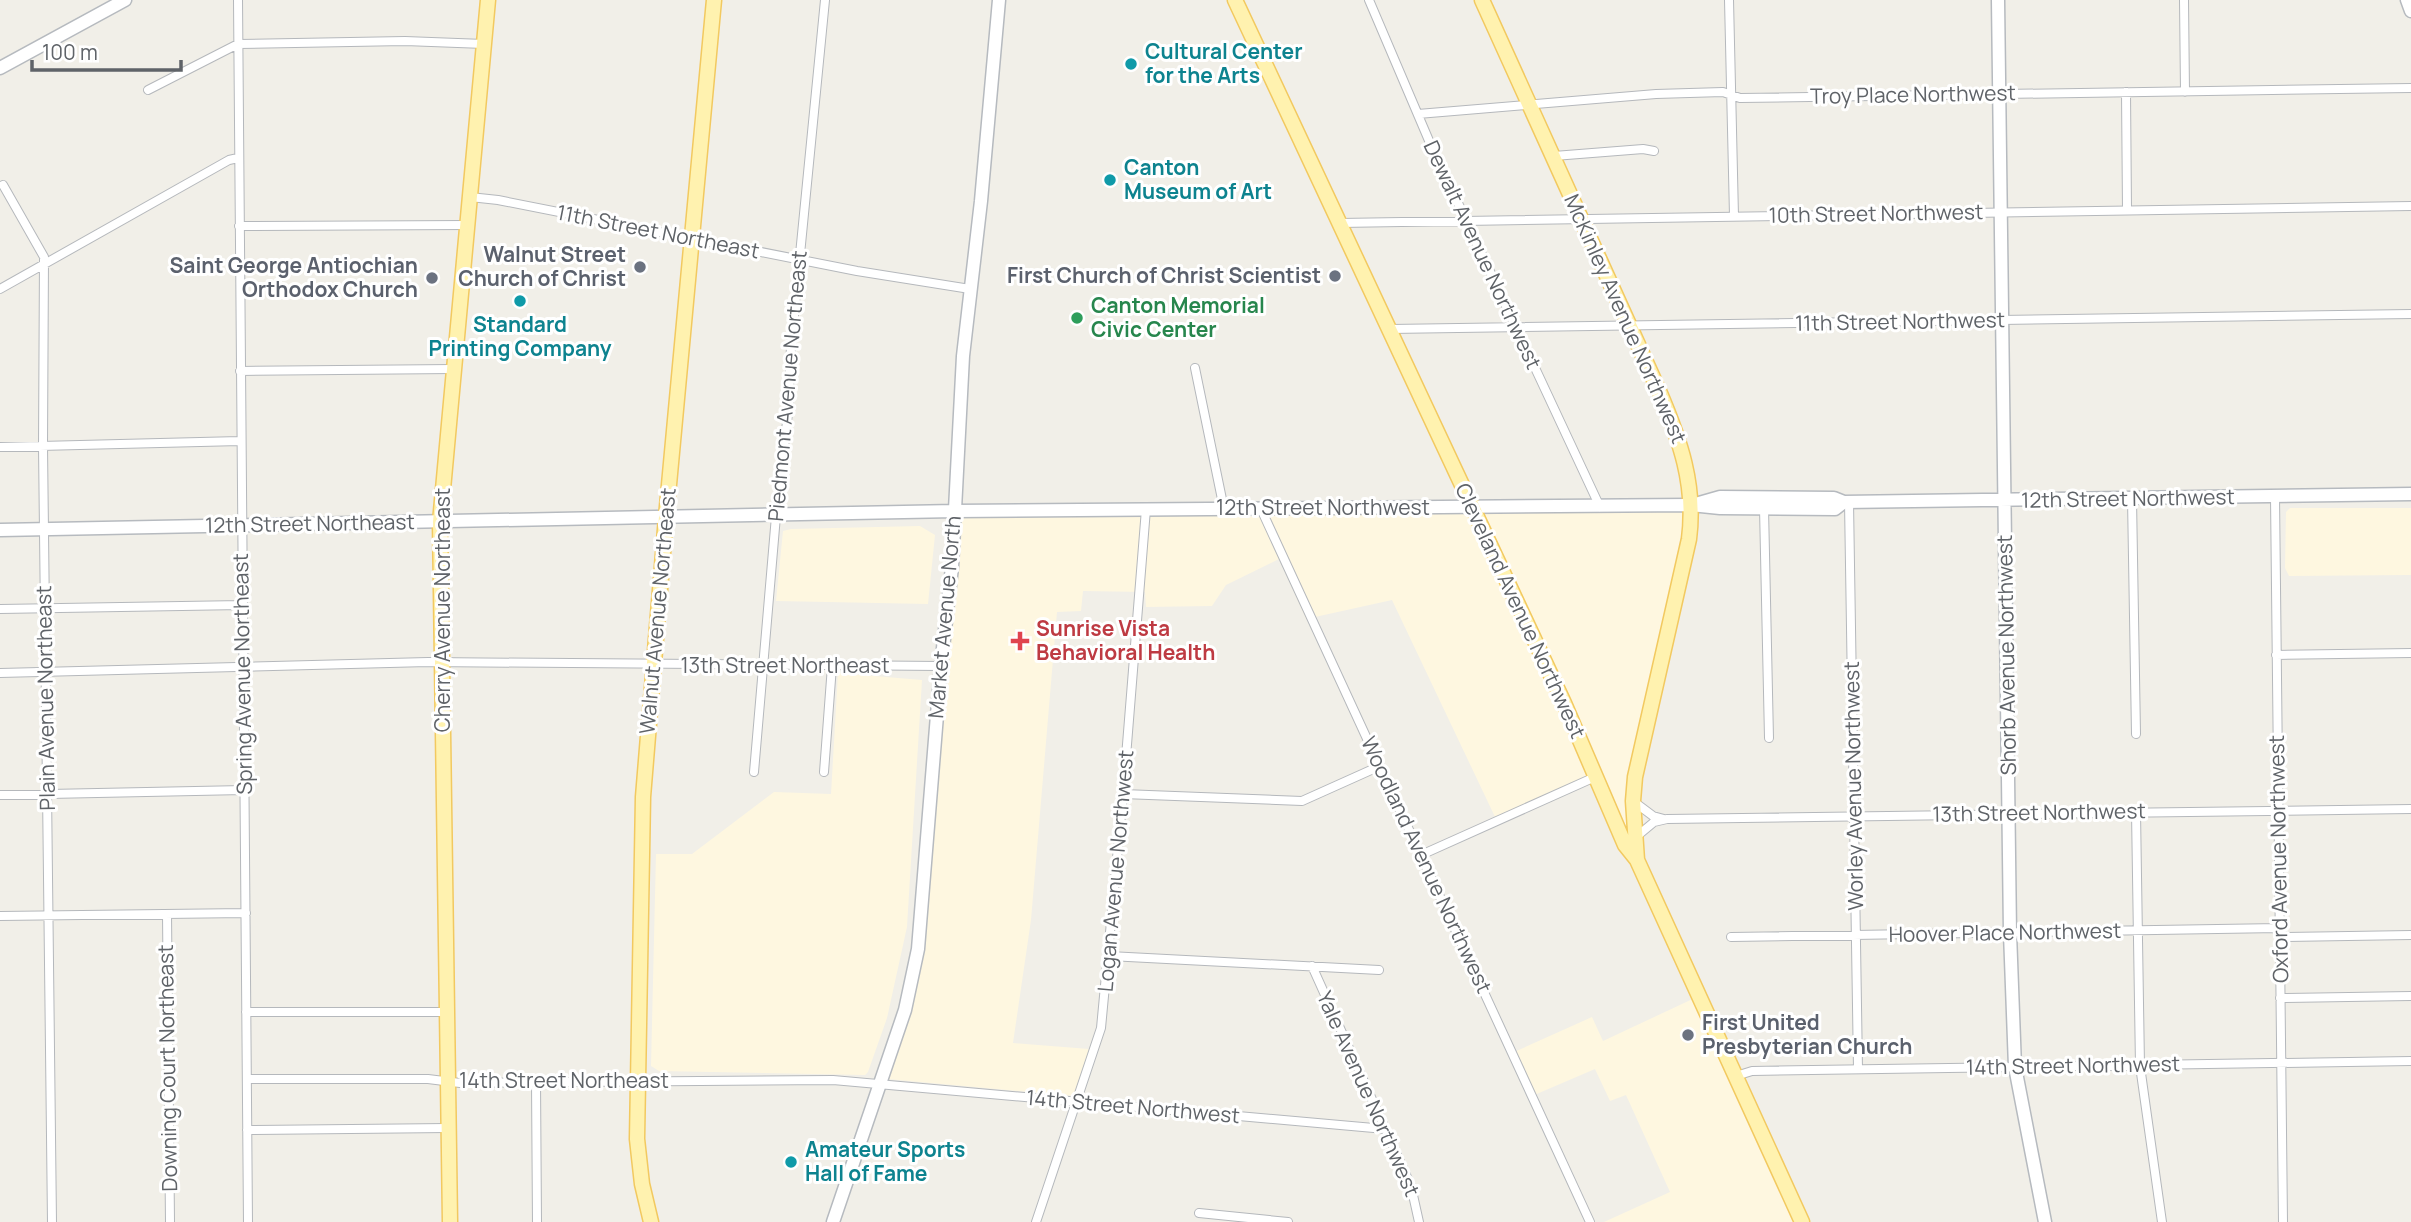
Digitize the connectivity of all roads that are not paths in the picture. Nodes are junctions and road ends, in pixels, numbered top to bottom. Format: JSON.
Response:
{"nodes":[{"id":1,"x":125,"y":0,"type":"edge"},
{"id":2,"x":237,"y":0,"type":"edge"},
{"id":3,"x":488,"y":0,"type":"edge"},
{"id":4,"x":714,"y":0,"type":"edge"},
{"id":5,"x":825,"y":0,"type":"edge"},
{"id":6,"x":999,"y":0,"type":"edge"},
{"id":7,"x":1236,"y":0,"type":"edge"},
{"id":8,"x":1369,"y":0,"type":"edge"},
{"id":9,"x":1482,"y":0,"type":"edge"},
{"id":10,"x":1729,"y":0,"type":"edge"},
{"id":11,"x":1998,"y":0,"type":"edge"},
{"id":12,"x":2184,"y":0,"type":"edge"},
{"id":13,"x":2407,"y":0,"type":"edge"},
{"id":14,"x":2411,"y":11,"type":"edge"},
{"id":15,"x":238,"y":44,"type":"junction"},
{"id":16,"x":484,"y":44,"type":"junction"},
{"id":17,"x":0,"y":68,"type":"edge"},
{"id":18,"x":2411,"y":88,"type":"edge"},
{"id":19,"x":148,"y":90,"type":"dead end"},
{"id":20,"x":2126,"y":92,"type":"junction"},
{"id":21,"x":2185,"y":92,"type":"junction"},
{"id":22,"x":1998,"y":94,"type":"junction"},
{"id":23,"x":1731,"y":95,"type":"junction"},
{"id":24,"x":1530,"y":103,"type":"junction"},
{"id":25,"x":1418,"y":114,"type":"junction"},
{"id":26,"x":1654,"y":151,"type":"dead end"},
{"id":27,"x":1554,"y":156,"type":"junction"},
{"id":28,"x":238,"y":158,"type":"junction"},
{"id":29,"x":3,"y":185,"type":"dead end"},
{"id":30,"x":470,"y":197,"type":"junction"},
{"id":31,"x":2411,"y":206,"type":"edge"},
{"id":32,"x":2127,"y":210,"type":"junction"},
{"id":33,"x":2000,"y":211,"type":"junction"},
{"id":34,"x":1734,"y":216,"type":"junction"},
{"id":35,"x":1582,"y":219,"type":"junction"},
{"id":36,"x":1466,"y":221,"type":"junction"},
{"id":37,"x":1340,"y":223,"type":"junction"},
{"id":38,"x":468,"y":225,"type":"junction"},
{"id":39,"x":239,"y":226,"type":"junction"},
{"id":40,"x":692,"y":239,"type":"junction"},
{"id":41,"x":800,"y":260,"type":"junction"},
{"id":42,"x":44,"y":265,"type":"junction"},
{"id":43,"x":0,"y":289,"type":"edge"},
{"id":44,"x":970,"y":289,"type":"junction"},
{"id":45,"x":2411,"y":314,"type":"edge"},
{"id":46,"x":2001,"y":320,"type":"junction"},
{"id":47,"x":1630,"y":325,"type":"junction"},
{"id":48,"x":1516,"y":327,"type":"junction"},
{"id":49,"x":1390,"y":329,"type":"junction"},
{"id":50,"x":1195,"y":368,"type":"dead end"},
{"id":51,"x":454,"y":369,"type":"junction"},
{"id":52,"x":240,"y":371,"type":"junction"},
{"id":53,"x":240,"y":441,"type":"junction"},
{"id":54,"x":43,"y":446,"type":"junction"},
{"id":55,"x":0,"y":447,"type":"edge"},
{"id":56,"x":2411,"y":494,"type":"edge"},
{"id":57,"x":2275,"y":496,"type":"junction"},
{"id":58,"x":2132,"y":499,"type":"junction"},
{"id":59,"x":2005,"y":500,"type":"junction"},
{"id":60,"x":1847,"y":502,"type":"junction"},
{"id":61,"x":1691,"y":505,"type":"junction"},
{"id":62,"x":1473,"y":507,"type":"junction"},
{"id":63,"x":1600,"y":507,"type":"junction"},
{"id":64,"x":1764,"y":508,"type":"junction"},
{"id":65,"x":1146,"y":509,"type":"junction"},
{"id":66,"x":1224,"y":509,"type":"junction"},
{"id":67,"x":1261,"y":509,"type":"junction"},
{"id":68,"x":955,"y":511,"type":"junction"},
{"id":69,"x":776,"y":516,"type":"junction"},
{"id":70,"x":666,"y":517,"type":"junction"},
{"id":71,"x":440,"y":522,"type":"junction"},
{"id":72,"x":241,"y":526,"type":"junction"},
{"id":73,"x":45,"y":529,"type":"junction"},
{"id":74,"x":0,"y":530,"type":"edge"},
{"id":75,"x":242,"y":605,"type":"junction"},
{"id":76,"x":45,"y":608,"type":"junction"},
{"id":77,"x":0,"y":609,"type":"edge"},
{"id":78,"x":2411,"y":653,"type":"edge"},
{"id":79,"x":2276,"y":655,"type":"junction"},
{"id":80,"x":442,"y":663,"type":"junction"},
{"id":81,"x":653,"y":665,"type":"junction"},
{"id":82,"x":762,"y":665,"type":"junction"},
{"id":83,"x":832,"y":666,"type":"junction"},
{"id":84,"x":941,"y":666,"type":"junction"},
{"id":85,"x":243,"y":667,"type":"junction"},
{"id":86,"x":46,"y":672,"type":"junction"},
{"id":87,"x":0,"y":673,"type":"edge"},
{"id":88,"x":2136,"y":734,"type":"dead end"},
{"id":89,"x":1769,"y":738,"type":"dead end"},
{"id":90,"x":1380,"y":766,"type":"junction"},
{"id":91,"x":754,"y":772,"type":"dead end"},
{"id":92,"x":824,"y":772,"type":"dead end"},
{"id":93,"x":1595,"y":777,"type":"junction"},
{"id":94,"x":244,"y":790,"type":"junction"},
{"id":95,"x":47,"y":794,"type":"junction"},
{"id":96,"x":1123,"y":794,"type":"junction"},
{"id":97,"x":0,"y":795,"type":"edge"},
{"id":98,"x":1633,"y":802,"type":"junction"},
{"id":99,"x":2411,"y":809,"type":"edge"},
{"id":100,"x":2278,"y":811,"type":"junction"},
{"id":101,"x":2136,"y":812,"type":"junction"},
{"id":102,"x":2008,"y":814,"type":"junction"},
{"id":103,"x":1853,"y":816,"type":"junction"},
{"id":104,"x":1667,"y":819,"type":"junction"},
{"id":105,"x":1636,"y":837,"type":"junction"},
{"id":106,"x":1422,"y":855,"type":"junction"},
{"id":107,"x":1637,"y":860,"type":"junction"},
{"id":108,"x":246,"y":913,"type":"junction"},
{"id":109,"x":167,"y":914,"type":"junction"},
{"id":110,"x":49,"y":915,"type":"junction"},
{"id":111,"x":0,"y":916,"type":"edge"},
{"id":112,"x":2138,"y":930,"type":"junction"},
{"id":113,"x":2279,"y":932,"type":"junction"},
{"id":114,"x":2010,"y":933,"type":"junction"},
{"id":115,"x":2411,"y":935,"type":"edge"},
{"id":116,"x":1855,"y":936,"type":"junction"},
{"id":117,"x":1731,"y":937,"type":"dead end"},
{"id":118,"x":1108,"y":956,"type":"junction"},
{"id":119,"x":1312,"y":966,"type":"junction"},
{"id":120,"x":1379,"y":970,"type":"dead end"},
{"id":121,"x":2411,"y":996,"type":"edge"},
{"id":122,"x":2280,"y":998,"type":"junction"},
{"id":123,"x":246,"y":1012,"type":"junction"},
{"id":124,"x":447,"y":1012,"type":"junction"},
{"id":125,"x":2411,"y":1061,"type":"edge"},
{"id":126,"x":2281,"y":1064,"type":"junction"},
{"id":127,"x":2140,"y":1066,"type":"junction"},
{"id":128,"x":2015,"y":1067,"type":"junction"},
{"id":129,"x":1858,"y":1069,"type":"junction"},
{"id":130,"x":1736,"y":1076,"type":"junction"},
{"id":131,"x":247,"y":1079,"type":"junction"},
{"id":132,"x":636,"y":1080,"type":"junction"},
{"id":133,"x":448,"y":1082,"type":"junction"},
{"id":134,"x":536,"y":1082,"type":"junction"},
{"id":135,"x":881,"y":1083,"type":"junction"},
{"id":136,"x":1077,"y":1102,"type":"junction"},
{"id":137,"x":448,"y":1128,"type":"junction"},
{"id":138,"x":1385,"y":1129,"type":"junction"},
{"id":139,"x":247,"y":1130,"type":"junction"},
{"id":140,"x":1199,"y":1213,"type":"dead end"},
{"id":141,"x":52,"y":1222,"type":"edge"},
{"id":142,"x":170,"y":1222,"type":"edge"},
{"id":143,"x":248,"y":1222,"type":"edge"},
{"id":144,"x":450,"y":1222,"type":"edge"},
{"id":145,"x":537,"y":1222,"type":"edge"},
{"id":146,"x":651,"y":1222,"type":"edge"},
{"id":147,"x":833,"y":1222,"type":"edge"},
{"id":148,"x":1036,"y":1222,"type":"edge"},
{"id":149,"x":1288,"y":1222,"type":"edge"},
{"id":150,"x":1419,"y":1222,"type":"edge"},
{"id":151,"x":1590,"y":1222,"type":"edge"},
{"id":152,"x":1802,"y":1222,"type":"edge"},
{"id":153,"x":2045,"y":1222,"type":"edge"},
{"id":154,"x":2162,"y":1222,"type":"edge"},
{"id":155,"x":2283,"y":1222,"type":"edge"}],
"edges":[{"from":1,"to":17,"type":"street"},
{"from":2,"to":15,"type":"street","name":"Spring Avenue Northeast"},
{"from":3,"to":16,"type":"main road","name":"Cherry Avenue Northeast"},
{"from":4,"to":40,"type":"main road","name":"Walnut Avenue Northeast"},
{"from":5,"to":41,"type":"street","name":"Piedmont Avenue Northeast"},
{"from":6,"to":44,"type":"street","name":"Market Avenue North"},
{"from":7,"to":37,"type":"main road","name":"Cleveland Avenue Northwest"},
{"from":8,"to":25,"type":"street","name":"Dewalt Avenue Northwest"},
{"from":9,"to":24,"type":"main road","name":"McKinley Avenue Northwest"},
{"from":10,"to":23,"type":"street"},
{"from":11,"to":22,"type":"street","name":"Shorb Avenue Northwest"},
{"from":12,"to":21,"type":"street"},
{"from":13,"to":14,"type":"street"},
{"from":15,"to":16,"type":"street"},
{"from":15,"to":19,"type":"street"},
{"from":15,"to":28,"type":"street","name":"Spring Avenue Northeast"},
{"from":16,"to":30,"type":"main road","name":"Cherry Avenue Northeast"},
{"from":18,"to":21,"type":"street","name":"Troy Place Northwest"},
{"from":20,"to":21,"type":"street","name":"Troy Place Northwest"},
{"from":20,"to":22,"type":"street","name":"Troy Place Northwest"},
{"from":20,"to":32,"type":"street"},
{"from":22,"to":23,"type":"street","name":"Troy Place Northwest"},
{"from":22,"to":33,"type":"street","name":"Shorb Avenue Northwest"},
{"from":23,"to":24,"type":"street","name":"Troy Place Northwest"},
{"from":23,"to":34,"type":"street"},
{"from":24,"to":25,"type":"street","name":"Troy Place Northwest"},
{"from":24,"to":27,"type":"main road","name":"McKinley Avenue Northwest"},
{"from":25,"to":36,"type":"street","name":"Dewalt Avenue Northwest"},
{"from":26,"to":27,"type":"street"},
{"from":27,"to":35,"type":"main road","name":"McKinley Avenue Northwest"},
{"from":28,"to":39,"type":"street","name":"Spring Avenue Northeast"},
{"from":28,"to":42,"type":"street"},
{"from":29,"to":42,"type":"street","name":"Plain Avenue Northeast"},
{"from":30,"to":38,"type":"main road","name":"Cherry Avenue Northeast"},
{"from":30,"to":40,"type":"street","name":"11th Street Northeast"},
{"from":31,"to":32,"type":"street","name":"10th Street Northwest"},
{"from":32,"to":33,"type":"street","name":"10th Street Northwest"},
{"from":33,"to":34,"type":"street","name":"10th Street Northwest"},
{"from":33,"to":46,"type":"street","name":"Shorb Avenue Northwest"},
{"from":34,"to":35,"type":"street","name":"10th Street Northwest"},
{"from":35,"to":36,"type":"street","name":"10th Street Northwest"},
{"from":35,"to":47,"type":"main road","name":"McKinley Avenue Northwest"},
{"from":36,"to":37,"type":"street","name":"10th Street Northwest"},
{"from":36,"to":48,"type":"street","name":"Dewalt Avenue Northwest"},
{"from":37,"to":49,"type":"main road","name":"Cleveland Avenue Northwest"},
{"from":38,"to":39,"type":"street"},
{"from":38,"to":51,"type":"main road","name":"Cherry Avenue Northeast"},
{"from":39,"to":52,"type":"street","name":"Spring Avenue Northeast"},
{"from":40,"to":41,"type":"street","name":"11th Street Northeast"},
{"from":40,"to":70,"type":"main road","name":"Walnut Avenue Northeast"},
{"from":41,"to":44,"type":"street","name":"11th Street Northeast"},
{"from":41,"to":69,"type":"street","name":"Piedmont Avenue Northeast"},
{"from":42,"to":43,"type":"street"},
{"from":42,"to":54,"type":"street","name":"Plain Avenue Northeast"},
{"from":44,"to":68,"type":"street","name":"Market Avenue North"},
{"from":45,"to":46,"type":"street","name":"11th Street Northwest"},
{"from":46,"to":47,"type":"street","name":"11th Street Northwest"},
{"from":46,"to":59,"type":"street","name":"Shorb Avenue Northwest"},
{"from":47,"to":48,"type":"street","name":"11th Street Northwest"},
{"from":47,"to":61,"type":"main road","name":"McKinley Avenue Northwest"},
{"from":48,"to":49,"type":"street","name":"11th Street Northwest"},
{"from":48,"to":63,"type":"street","name":"Dewalt Avenue Northwest"},
{"from":49,"to":62,"type":"main road","name":"Cleveland Avenue Northwest"},
{"from":50,"to":66,"type":"street"},
{"from":51,"to":52,"type":"street"},
{"from":51,"to":71,"type":"main road","name":"Cherry Avenue Northeast"},
{"from":52,"to":53,"type":"street","name":"Spring Avenue Northeast"},
{"from":53,"to":54,"type":"street"},
{"from":53,"to":72,"type":"street","name":"Spring Avenue Northeast"},
{"from":54,"to":55,"type":"street"},
{"from":54,"to":73,"type":"street","name":"Plain Avenue Northeast"},
{"from":56,"to":57,"type":"street","name":"12th Street Northwest"},
{"from":57,"to":58,"type":"street","name":"12th Street Northwest"},
{"from":57,"to":79,"type":"street","name":"Oxford Avenue Northwest"},
{"from":58,"to":59,"type":"street","name":"12th Street Northwest"},
{"from":58,"to":88,"type":"street"},
{"from":59,"to":60,"type":"street","name":"12th Street Northwest"},
{"from":59,"to":102,"type":"street","name":"Shorb Avenue Northwest"},
{"from":60,"to":61,"type":"street","name":"12th Street Northwest"},
{"from":60,"to":64,"type":"street","name":"12th Street Northwest"},
{"from":60,"to":103,"type":"street","name":"Worley Avenue Northwest"},
{"from":61,"to":63,"type":"street","name":"12th Street Northwest"},
{"from":61,"to":64,"type":"street","name":"12th Street Northwest"},
{"from":61,"to":98,"type":"main road","name":"McKinley Avenue Northwest"},
{"from":62,"to":63,"type":"street","name":"12th Street Northwest"},
{"from":62,"to":67,"type":"street","name":"12th Street Northwest"},
{"from":62,"to":93,"type":"main road","name":"Cleveland Avenue Northwest"},
{"from":64,"to":89,"type":"street"},
{"from":65,"to":66,"type":"street","name":"12th Street Northwest"},
{"from":65,"to":68,"type":"street","name":"12th Street Northwest"},
{"from":65,"to":96,"type":"street","name":"Logan Avenue Northwest"},
{"from":66,"to":67,"type":"street","name":"12th Street Northwest"},
{"from":67,"to":90,"type":"street","name":"Woodland Avenue Northwest"},
{"from":68,"to":69,"type":"street","name":"12th Street Northeast"},
{"from":68,"to":84,"type":"street","name":"Market Avenue North"},
{"from":69,"to":70,"type":"street","name":"12th Street Northeast"},
{"from":69,"to":82,"type":"street","name":"Piedmont Avenue Northeast"},
{"from":70,"to":71,"type":"street","name":"12th Street Northeast"},
{"from":70,"to":81,"type":"main road","name":"Walnut Avenue Northeast"},
{"from":71,"to":72,"type":"street","name":"12th Street Northeast"},
{"from":71,"to":80,"type":"main road","name":"Cherry Avenue Northeast"},
{"from":72,"to":73,"type":"street","name":"12th Street Northeast"},
{"from":72,"to":75,"type":"street","name":"Spring Avenue Northeast"},
{"from":73,"to":74,"type":"street","name":"12th Street Northeast"},
{"from":73,"to":76,"type":"street","name":"Plain Avenue Northeast"},
{"from":75,"to":76,"type":"street"},
{"from":75,"to":85,"type":"street","name":"Spring Avenue Northeast"},
{"from":76,"to":77,"type":"street"},
{"from":76,"to":86,"type":"street","name":"Plain Avenue Northeast"},
{"from":78,"to":79,"type":"street"},
{"from":79,"to":100,"type":"street","name":"Oxford Avenue Northwest"},
{"from":80,"to":81,"type":"street","name":"13th Street Northeast"},
{"from":80,"to":85,"type":"street","name":"13th Street Northeast"},
{"from":80,"to":124,"type":"main road","name":"Cherry Avenue Northeast"},
{"from":81,"to":82,"type":"street","name":"13th Street Northeast"},
{"from":81,"to":132,"type":"main road","name":"Walnut Avenue Northeast"},
{"from":82,"to":83,"type":"street","name":"13th Street Northeast"},
{"from":82,"to":91,"type":"street","name":"Piedmont Avenue Northeast"},
{"from":83,"to":84,"type":"street","name":"13th Street Northeast"},
{"from":83,"to":92,"type":"street"},
{"from":84,"to":135,"type":"street","name":"Market Avenue North"},
{"from":85,"to":86,"type":"street","name":"13th Street Northeast"},
{"from":85,"to":94,"type":"street","name":"Spring Avenue Northeast"},
{"from":86,"to":87,"type":"street","name":"13th Street Northeast"},
{"from":86,"to":95,"type":"street","name":"Plain Avenue Northeast"},
{"from":90,"to":96,"type":"street"},
{"from":90,"to":106,"type":"street","name":"Woodland Avenue Northwest"},
{"from":93,"to":106,"type":"street"},
{"from":93,"to":107,"type":"main road","name":"Cleveland Avenue Northwest"},
{"from":94,"to":95,"type":"street"},
{"from":94,"to":108,"type":"street","name":"Spring Avenue Northeast"},
{"from":95,"to":97,"type":"street"},
{"from":95,"to":110,"type":"street","name":"Plain Avenue Northeast"},
{"from":96,"to":118,"type":"street","name":"Logan Avenue Northwest"},
{"from":98,"to":104,"type":"street","name":"13th Street Northwest"},
{"from":98,"to":105,"type":"main road","name":"McKinley Avenue Northwest"},
{"from":99,"to":100,"type":"street","name":"13th Street Northwest"},
{"from":100,"to":101,"type":"street","name":"13th Street Northwest"},
{"from":100,"to":113,"type":"street","name":"Oxford Avenue Northwest"},
{"from":101,"to":102,"type":"street","name":"13th Street Northwest"},
{"from":101,"to":112,"type":"street"},
{"from":102,"to":103,"type":"street","name":"13th Street Northwest"},
{"from":102,"to":114,"type":"street","name":"Shorb Avenue Northwest"},
{"from":103,"to":104,"type":"street","name":"13th Street Northwest"},
{"from":103,"to":116,"type":"street","name":"Worley Avenue Northwest"},
{"from":104,"to":105,"type":"street","name":"13th Street Northwest"},
{"from":105,"to":107,"type":"main road","name":"McKinley Avenue Northwest"},
{"from":106,"to":151,"type":"street","name":"Woodland Avenue Northwest"},
{"from":107,"to":130,"type":"main road","name":"Cleveland Avenue Northwest"},
{"from":108,"to":109,"type":"street"},
{"from":108,"to":123,"type":"street","name":"Spring Avenue Northeast"},
{"from":109,"to":110,"type":"street"},
{"from":109,"to":142,"type":"street","name":"Downing Court Northeast"},
{"from":110,"to":111,"type":"street"},
{"from":110,"to":141,"type":"street","name":"Plain Avenue Northeast"},
{"from":112,"to":113,"type":"street","name":"Hoover Place Northwest"},
{"from":112,"to":114,"type":"street","name":"Hoover Place Northwest"},
{"from":112,"to":127,"type":"street"},
{"from":113,"to":115,"type":"street","name":"Hoover Place Northwest"},
{"from":113,"to":122,"type":"street","name":"Oxford Avenue Northwest"},
{"from":114,"to":116,"type":"street","name":"Hoover Place Northwest"},
{"from":114,"to":128,"type":"street","name":"Shorb Avenue Northwest"},
{"from":116,"to":117,"type":"street","name":"Hoover Place Northwest"},
{"from":116,"to":129,"type":"street","name":"Worley Avenue Northwest"},
{"from":118,"to":119,"type":"street"},
{"from":118,"to":136,"type":"street","name":"Logan Avenue Northwest"},
{"from":119,"to":120,"type":"street"},
{"from":119,"to":138,"type":"street","name":"Yale Avenue Northwest"},
{"from":121,"to":122,"type":"street"},
{"from":122,"to":126,"type":"street","name":"Oxford Avenue Northwest"},
{"from":123,"to":124,"type":"street"},
{"from":123,"to":131,"type":"street","name":"Spring Avenue Northeast"},
{"from":124,"to":133,"type":"main road","name":"Cherry Avenue Northeast"},
{"from":125,"to":126,"type":"street","name":"14th Street Northwest"},
{"from":126,"to":127,"type":"street","name":"14th Street Northwest"},
{"from":126,"to":155,"type":"street","name":"Oxford Avenue Northwest"},
{"from":127,"to":128,"type":"street","name":"14th Street Northwest"},
{"from":127,"to":154,"type":"street"},
{"from":128,"to":129,"type":"street","name":"14th Street Northwest"},
{"from":128,"to":153,"type":"street","name":"Shorb Avenue Northwest"},
{"from":129,"to":130,"type":"street","name":"14th Street Northwest"},
{"from":130,"to":152,"type":"main road","name":"Cleveland Avenue Northwest"},
{"from":131,"to":133,"type":"street","name":"14th Street Northeast"},
{"from":131,"to":139,"type":"street","name":"Spring Avenue Northeast"},
{"from":132,"to":134,"type":"street","name":"14th Street Northeast"},
{"from":132,"to":135,"type":"street","name":"14th Street Northeast"},
{"from":132,"to":146,"type":"main road","name":"Walnut Avenue Northeast"},
{"from":133,"to":134,"type":"street","name":"14th Street Northeast"},
{"from":133,"to":137,"type":"main road","name":"Cherry Avenue Northeast"},
{"from":134,"to":145,"type":"street"},
{"from":135,"to":136,"type":"street","name":"14th Street Northwest"},
{"from":135,"to":147,"type":"street","name":"Market Avenue North"},
{"from":136,"to":138,"type":"street","name":"14th Street Northwest"},
{"from":136,"to":148,"type":"street","name":"Logan Avenue Northwest"},
{"from":137,"to":139,"type":"street"},
{"from":137,"to":144,"type":"main road","name":"Cherry Avenue Northeast"},
{"from":138,"to":150,"type":"street","name":"Yale Avenue Northwest"},
{"from":139,"to":143,"type":"street","name":"Spring Avenue Northeast"},
{"from":140,"to":149,"type":"street"}]}
